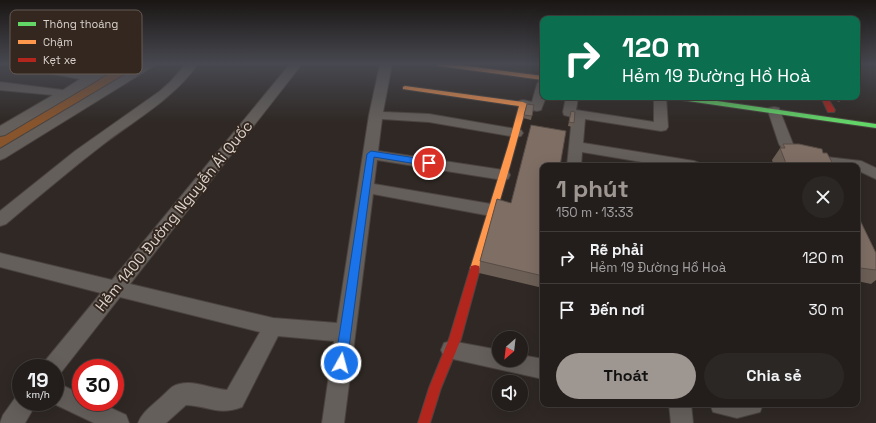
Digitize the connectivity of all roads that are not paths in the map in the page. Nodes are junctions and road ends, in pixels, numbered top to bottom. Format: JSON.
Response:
{"nodes":[{"id":1,"x":82,"y":84,"type":"edge"},
{"id":2,"x":118,"y":84,"type":"edge"},
{"id":3,"x":174,"y":84,"type":"edge"},
{"id":4,"x":280,"y":84,"type":"edge"},
{"id":5,"x":382,"y":84,"type":"edge"},
{"id":6,"x":0,"y":86,"type":"edge"},
{"id":7,"x":405,"y":88,"type":"dead end"},
{"id":8,"x":65,"y":94,"type":"junction"},
{"id":9,"x":540,"y":96,"type":"edge"},
{"id":10,"x":571,"y":100,"type":"edge"},
{"id":11,"x":660,"y":100,"type":"edge"},
{"id":12,"x":707,"y":100,"type":"edge"},
{"id":13,"x":826,"y":100,"type":"edge"},
{"id":14,"x":523,"y":104,"type":"junction"},
{"id":15,"x":772,"y":106,"type":"junction"},
{"id":16,"x":579,"y":114,"type":"junction"},
{"id":17,"x":375,"y":115,"type":"junction"},
{"id":18,"x":836,"y":120,"type":"junction"},
{"id":19,"x":876,"y":126,"type":"edge"},
{"id":20,"x":0,"y":132,"type":"edge"},
{"id":21,"x":516,"y":133,"type":"junction"},
{"id":22,"x":786,"y":144,"type":"edge"},
{"id":23,"x":575,"y":146,"type":"junction"},
{"id":24,"x":371,"y":154,"type":"junction"},
{"id":25,"x":0,"y":155,"type":"edge"},
{"id":26,"x":818,"y":161,"type":"edge"},
{"id":27,"x":574,"y":163,"type":"edge"},
{"id":28,"x":676,"y":163,"type":"edge"},
{"id":29,"x":835,"y":163,"type":"edge"},
{"id":30,"x":860,"y":166,"type":"edge"},
{"id":31,"x":876,"y":174,"type":"edge"},
{"id":32,"x":503,"y":175,"type":"junction"},
{"id":33,"x":367,"y":188,"type":"junction"},
{"id":34,"x":490,"y":210,"type":"junction"},
{"id":35,"x":0,"y":220,"type":"edge"},
{"id":36,"x":0,"y":260,"type":"edge"},
{"id":37,"x":115,"y":288,"type":"junction"},
{"id":38,"x":273,"y":327,"type":"junction"},
{"id":39,"x":344,"y":333,"type":"junction"},
{"id":40,"x":451,"y":350,"type":"junction"},
{"id":41,"x":59,"y":359,"type":"edge"},
{"id":42,"x":540,"y":368,"type":"edge"},
{"id":43,"x":64,"y":397,"type":"edge"},
{"id":44,"x":680,"y":407,"type":"edge"},
{"id":45,"x":20,"y":411,"type":"edge"},
{"id":46,"x":11,"y":423,"type":"edge"},
{"id":47,"x":118,"y":423,"type":"edge"},
{"id":48,"x":149,"y":423,"type":"edge"},
{"id":49,"x":333,"y":423,"type":"edge"},
{"id":50,"x":424,"y":423,"type":"edge"},
{"id":51,"x":682,"y":423,"type":"edge"}],
"edges":[{"from":1,"to":8,"type":"street"},
{"from":2,"to":25,"type":"street"},
{"from":3,"to":35,"type":"street"},
{"from":4,"to":37,"type":"street","name":"Hẻm 1400 Đường Nguyễn Ái Quốc"},
{"from":5,"to":17,"type":"street"},
{"from":6,"to":8,"type":"street"},
{"from":7,"to":14,"type":"street"},
{"from":8,"to":20,"type":"street"},
{"from":9,"to":14,"type":"street"},
{"from":10,"to":16,"type":"street"},
{"from":11,"to":16,"type":"street"},
{"from":12,"to":15,"type":"street"},
{"from":13,"to":18,"type":"street"},
{"from":14,"to":21,"type":"street"},
{"from":15,"to":18,"type":"street"},
{"from":15,"to":22,"type":"street"},
{"from":16,"to":23,"type":"street"},
{"from":17,"to":21,"type":"street"},
{"from":17,"to":24,"type":"street"},
{"from":18,"to":19,"type":"street"},
{"from":21,"to":32,"type":"street"},
{"from":23,"to":27,"type":"street"},
{"from":23,"to":28,"type":"street"},
{"from":24,"to":32,"type":"street"},
{"from":24,"to":33,"type":"street"},
{"from":26,"to":29,"type":"street"},
{"from":30,"to":31,"type":"street"},
{"from":32,"to":34,"type":"street"},
{"from":33,"to":34,"type":"street"},
{"from":33,"to":39,"type":"street"},
{"from":34,"to":40,"type":"street"},
{"from":36,"to":37,"type":"street"},
{"from":37,"to":38,"type":"street"},
{"from":37,"to":41,"type":"street","name":"Hẻm 1400 Đường Nguyễn Ái Quốc"},
{"from":38,"to":39,"type":"street"},
{"from":38,"to":48,"type":"street"},
{"from":39,"to":49,"type":"street"},
{"from":40,"to":42,"type":"street"},
{"from":40,"to":50,"type":"street"},
{"from":43,"to":47,"type":"street"},
{"from":44,"to":51,"type":"street"},
{"from":45,"to":46,"type":"street"}]}
